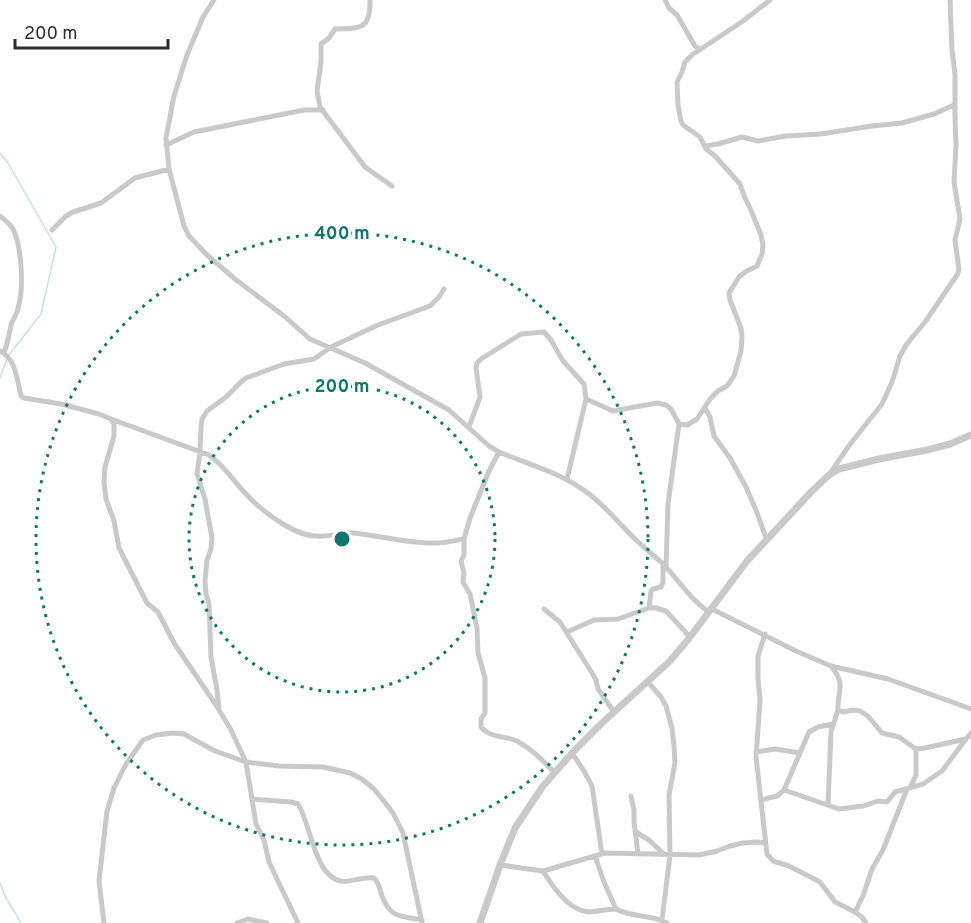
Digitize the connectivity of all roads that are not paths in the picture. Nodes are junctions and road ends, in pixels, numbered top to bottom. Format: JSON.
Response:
{"nodes":[{"id":1,"x":214,"y":0,"type":"edge"},
{"id":2,"x":370,"y":0,"type":"edge"},
{"id":3,"x":665,"y":0,"type":"edge"},
{"id":4,"x":770,"y":0,"type":"edge"},
{"id":5,"x":950,"y":0,"type":"edge"},
{"id":6,"x":701,"y":49,"type":"junction"},
{"id":7,"x":954,"y":105,"type":"junction"},
{"id":8,"x":323,"y":111,"type":"junction"},
{"id":9,"x":166,"y":145,"type":"junction"},
{"id":10,"x":705,"y":146,"type":"junction"},
{"id":11,"x":169,"y":169,"type":"junction"},
{"id":12,"x":392,"y":186,"type":"dead end"},
{"id":13,"x":0,"y":216,"type":"edge"},
{"id":14,"x":51,"y":231,"type":"dead end"},
{"id":15,"x":444,"y":289,"type":"dead end"},
{"id":16,"x":331,"y":347,"type":"junction"},
{"id":17,"x":2,"y":352,"type":"edge"},
{"id":18,"x":586,"y":399,"type":"junction"},
{"id":19,"x":705,"y":408,"type":"junction"},
{"id":20,"x":111,"y":419,"type":"junction"},
{"id":21,"x":679,"y":424,"type":"junction"},
{"id":22,"x":468,"y":427,"type":"junction"},
{"id":23,"x":971,"y":435,"type":"edge"},
{"id":24,"x":200,"y":452,"type":"junction"},
{"id":25,"x":499,"y":452,"type":"junction"},
{"id":26,"x":829,"y":475,"type":"junction"},
{"id":27,"x":567,"y":479,"type":"junction"},
{"id":28,"x":766,"y":538,"type":"junction"},
{"id":29,"x":464,"y":539,"type":"junction"},
{"id":30,"x":664,"y":565,"type":"junction"},
{"id":31,"x":649,"y":608,"type":"junction"},
{"id":32,"x":544,"y":609,"type":"dead end"},
{"id":33,"x":710,"y":610,"type":"junction"},
{"id":34,"x":567,"y":632,"type":"junction"},
{"id":35,"x":765,"y":634,"type":"junction"},
{"id":36,"x":690,"y":637,"type":"junction"},
{"id":37,"x":831,"y":666,"type":"junction"},
{"id":38,"x":648,"y":682,"type":"junction"},
{"id":39,"x":971,"y":709,"type":"edge"},
{"id":40,"x":219,"y":710,"type":"junction"},
{"id":41,"x":838,"y":710,"type":"junction"},
{"id":42,"x":614,"y":712,"type":"junction"},
{"id":43,"x":833,"y":724,"type":"junction"},
{"id":44,"x":971,"y":733,"type":"edge"},
{"id":45,"x":966,"y":739,"type":"junction"},
{"id":46,"x":916,"y":749,"type":"junction"},
{"id":47,"x":756,"y":752,"type":"junction"},
{"id":48,"x":572,"y":753,"type":"junction"},
{"id":49,"x":800,"y":753,"type":"junction"},
{"id":50,"x":246,"y":762,"type":"junction"},
{"id":51,"x":555,"y":772,"type":"junction"},
{"id":52,"x":908,"y":788,"type":"junction"},
{"id":53,"x":784,"y":790,"type":"junction"},
{"id":54,"x":630,"y":796,"type":"dead end"},
{"id":55,"x":252,"y":799,"type":"junction"},
{"id":56,"x":761,"y":800,"type":"junction"},
{"id":57,"x":828,"y":805,"type":"junction"},
{"id":58,"x":636,"y":832,"type":"junction"},
{"id":59,"x":765,"y":843,"type":"junction"},
{"id":60,"x":602,"y":854,"type":"junction"},
{"id":61,"x":638,"y":854,"type":"junction"},
{"id":62,"x":667,"y":854,"type":"junction"},
{"id":63,"x":595,"y":856,"type":"junction"},
{"id":64,"x":500,"y":865,"type":"junction"},
{"id":65,"x":543,"y":871,"type":"junction"},
{"id":66,"x":616,"y":909,"type":"junction"},
{"id":67,"x":855,"y":912,"type":"junction"},
{"id":68,"x":422,"y":922,"type":"edge"},
{"id":69,"x":664,"y":922,"type":"edge"},
{"id":70,"x":104,"y":923,"type":"edge"},
{"id":71,"x":237,"y":923,"type":"edge"},
{"id":72,"x":267,"y":923,"type":"edge"},
{"id":73,"x":298,"y":923,"type":"edge"},
{"id":74,"x":480,"y":923,"type":"edge"},
{"id":75,"x":866,"y":923,"type":"edge"}],
"edges":[{"from":1,"to":9,"type":"street"},
{"from":2,"to":8,"type":"street"},
{"from":3,"to":6,"type":"street"},
{"from":4,"to":6,"type":"street"},
{"from":5,"to":7,"type":"street"},
{"from":6,"to":10,"type":"street"},
{"from":7,"to":10,"type":"street"},
{"from":7,"to":26,"type":"street"},
{"from":8,"to":9,"type":"street"},
{"from":8,"to":12,"type":"street"},
{"from":9,"to":11,"type":"street"},
{"from":10,"to":19,"type":"street"},
{"from":11,"to":14,"type":"street"},
{"from":11,"to":16,"type":"street"},
{"from":13,"to":17,"type":"street"},
{"from":15,"to":16,"type":"street"},
{"from":16,"to":22,"type":"street"},
{"from":16,"to":24,"type":"street"},
{"from":17,"to":20,"type":"street"},
{"from":18,"to":21,"type":"street"},
{"from":18,"to":22,"type":"street"},
{"from":18,"to":27,"type":"street"},
{"from":19,"to":21,"type":"street"},
{"from":19,"to":28,"type":"street"},
{"from":20,"to":24,"type":"street"},
{"from":20,"to":40,"type":"street"},
{"from":21,"to":30,"type":"street"},
{"from":22,"to":25,"type":"street"},
{"from":23,"to":26,"type":"street"},
{"from":24,"to":29,"type":"street"},
{"from":24,"to":40,"type":"street"},
{"from":25,"to":27,"type":"street"},
{"from":25,"to":29,"type":"street"},
{"from":26,"to":28,"type":"street"},
{"from":27,"to":30,"type":"street"},
{"from":28,"to":33,"type":"street"},
{"from":29,"to":51,"type":"street"},
{"from":30,"to":31,"type":"street"},
{"from":30,"to":33,"type":"street"},
{"from":31,"to":34,"type":"street"},
{"from":31,"to":36,"type":"street"},
{"from":32,"to":34,"type":"street"},
{"from":33,"to":35,"type":"street"},
{"from":33,"to":36,"type":"street"},
{"from":34,"to":42,"type":"street"},
{"from":35,"to":37,"type":"street"},
{"from":35,"to":47,"type":"street"},
{"from":36,"to":38,"type":"street"},
{"from":37,"to":39,"type":"street"},
{"from":37,"to":41,"type":"street"},
{"from":38,"to":42,"type":"street"},
{"from":38,"to":62,"type":"street"},
{"from":40,"to":50,"type":"street"},
{"from":41,"to":43,"type":"street"},
{"from":41,"to":46,"type":"street"},
{"from":42,"to":48,"type":"street"},
{"from":43,"to":49,"type":"street"},
{"from":43,"to":57,"type":"street"},
{"from":44,"to":45,"type":"street"},
{"from":45,"to":46,"type":"street"},
{"from":45,"to":52,"type":"street"},
{"from":46,"to":52,"type":"street"},
{"from":47,"to":49,"type":"street"},
{"from":47,"to":56,"type":"street"},
{"from":48,"to":51,"type":"street"},
{"from":48,"to":60,"type":"street"},
{"from":49,"to":53,"type":"street"},
{"from":50,"to":55,"type":"street"},
{"from":50,"to":68,"type":"street"},
{"from":50,"to":70,"type":"street"},
{"from":51,"to":64,"type":"street"},
{"from":52,"to":57,"type":"street"},
{"from":52,"to":67,"type":"street"},
{"from":53,"to":56,"type":"street"},
{"from":53,"to":57,"type":"street"},
{"from":54,"to":58,"type":"street"},
{"from":55,"to":68,"type":"street"},
{"from":55,"to":73,"type":"street"},
{"from":56,"to":59,"type":"street"},
{"from":58,"to":61,"type":"street"},
{"from":58,"to":62,"type":"street"},
{"from":59,"to":62,"type":"street"},
{"from":59,"to":67,"type":"street"},
{"from":60,"to":61,"type":"street"},
{"from":60,"to":63,"type":"street"},
{"from":61,"to":62,"type":"street"},
{"from":62,"to":69,"type":"street"},
{"from":63,"to":65,"type":"street"},
{"from":63,"to":66,"type":"street"},
{"from":64,"to":65,"type":"street"},
{"from":64,"to":74,"type":"street"},
{"from":65,"to":66,"type":"street"},
{"from":66,"to":69,"type":"street"},
{"from":67,"to":75,"type":"street"},
{"from":71,"to":72,"type":"street"}]}
